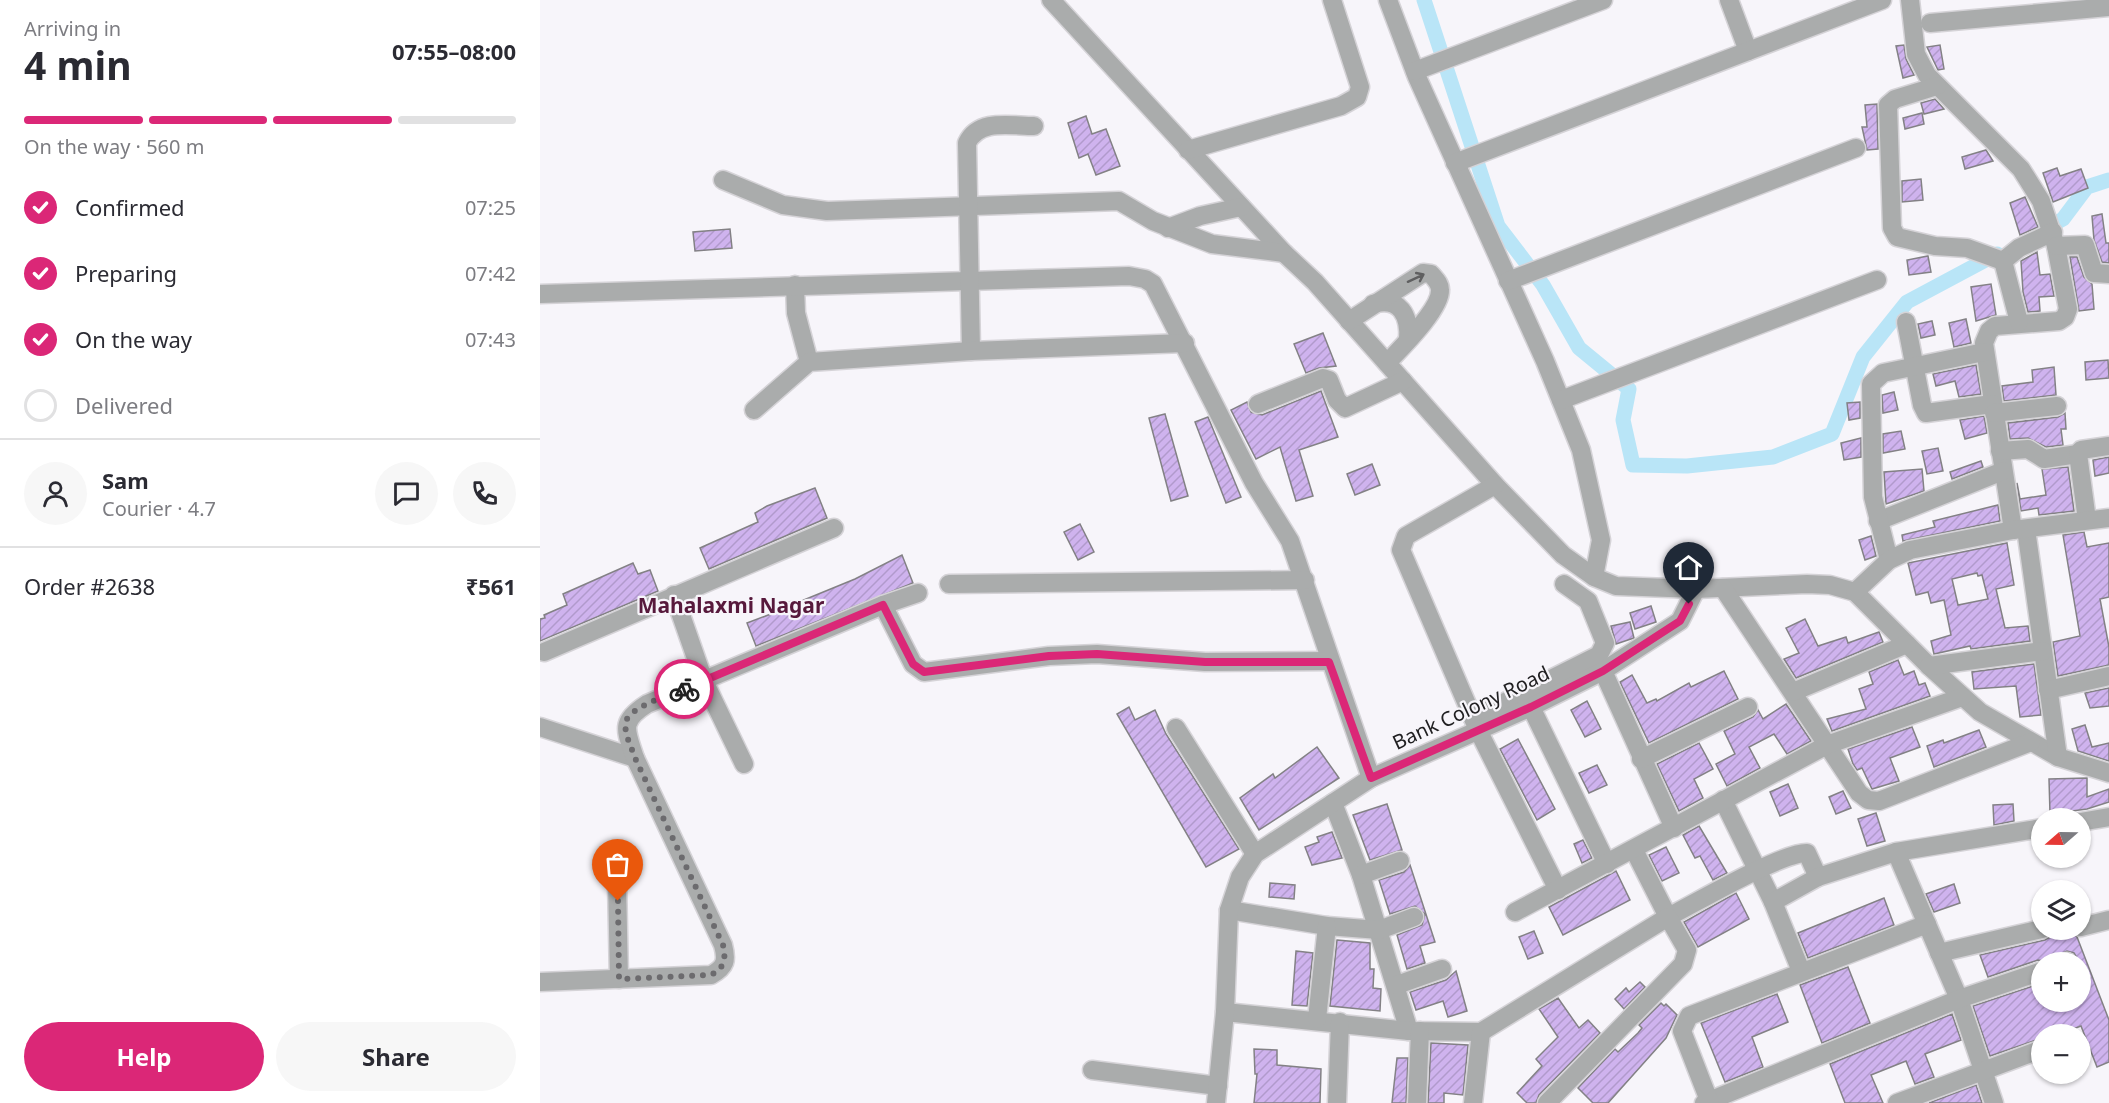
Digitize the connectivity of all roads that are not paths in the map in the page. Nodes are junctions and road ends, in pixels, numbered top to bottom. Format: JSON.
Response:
{"nodes":[{"id":1,"x":1051,"y":0,"type":"edge"},
{"id":2,"x":1332,"y":0,"type":"edge"},
{"id":3,"x":1388,"y":0,"type":"edge"},
{"id":4,"x":1603,"y":0,"type":"edge"},
{"id":5,"x":1729,"y":0,"type":"edge"},
{"id":6,"x":1882,"y":0,"type":"edge"},
{"id":7,"x":1910,"y":0,"type":"edge"},
{"id":8,"x":2109,"y":6,"type":"edge"},
{"id":9,"x":2026,"y":7,"type":"edge"},
{"id":10,"x":1930,"y":23,"type":"dead end"},
{"id":11,"x":1748,"y":51,"type":"junction"},
{"id":12,"x":1415,"y":71,"type":"junction"},
{"id":13,"x":1937,"y":86,"type":"junction"},
{"id":14,"x":1034,"y":126,"type":"dead end"},
{"id":15,"x":1856,"y":148,"type":"dead end"},
{"id":16,"x":1188,"y":150,"type":"junction"},
{"id":17,"x":1455,"y":163,"type":"junction"},
{"id":18,"x":723,"y":180,"type":"dead end"},
{"id":19,"x":969,"y":207,"type":"junction"},
{"id":20,"x":1241,"y":207,"type":"junction"},
{"id":21,"x":1168,"y":228,"type":"junction"},
{"id":22,"x":2054,"y":239,"type":"junction"},
{"id":23,"x":1284,"y":253,"type":"junction"},
{"id":24,"x":2003,"y":261,"type":"junction"},
{"id":25,"x":2109,"y":274,"type":"edge"},
{"id":26,"x":1877,"y":280,"type":"dead end"},
{"id":27,"x":1508,"y":281,"type":"junction"},
{"id":28,"x":969,"y":283,"type":"junction"},
{"id":29,"x":795,"y":285,"type":"junction"},
{"id":30,"x":540,"y":294,"type":"edge"},
{"id":31,"x":1372,"y":305,"type":"junction"},
{"id":32,"x":1349,"y":321,"type":"junction"},
{"id":33,"x":1906,"y":322,"type":"dead end"},
{"id":34,"x":2019,"y":322,"type":"junction"},
{"id":35,"x":1408,"y":340,"type":"junction"},
{"id":36,"x":1185,"y":344,"type":"junction"},
{"id":37,"x":971,"y":351,"type":"junction"},
{"id":38,"x":1984,"y":352,"type":"junction"},
{"id":39,"x":808,"y":362,"type":"junction"},
{"id":40,"x":1387,"y":363,"type":"junction"},
{"id":41,"x":1914,"y":367,"type":"junction"},
{"id":42,"x":1403,"y":381,"type":"junction"},
{"id":43,"x":1561,"y":400,"type":"junction"},
{"id":44,"x":1258,"y":404,"type":"dead end"},
{"id":45,"x":2057,"y":406,"type":"dead end"},
{"id":46,"x":1993,"y":408,"type":"junction"},
{"id":47,"x":753,"y":410,"type":"dead end"},
{"id":48,"x":2109,"y":446,"type":"edge"},
{"id":49,"x":2000,"y":451,"type":"junction"},
{"id":50,"x":2078,"y":454,"type":"junction"},
{"id":51,"x":2004,"y":471,"type":"junction"},
{"id":52,"x":1495,"y":485,"type":"junction"},
{"id":53,"x":2109,"y":518,"type":"edge"},
{"id":54,"x":2087,"y":520,"type":"junction"},
{"id":55,"x":1878,"y":521,"type":"junction"},
{"id":56,"x":834,"y":528,"type":"dead end"},
{"id":57,"x":2020,"y":529,"type":"junction"},
{"id":58,"x":1889,"y":560,"type":"junction"},
{"id":59,"x":1594,"y":577,"type":"junction"},
{"id":60,"x":1305,"y":580,"type":"junction"},
{"id":61,"x":949,"y":584,"type":"dead end"},
{"id":62,"x":1564,"y":584,"type":"dead end"},
{"id":63,"x":1723,"y":588,"type":"junction"},
{"id":64,"x":1696,"y":589,"type":"junction"},
{"id":65,"x":1855,"y":592,"type":"junction"},
{"id":66,"x":918,"y":593,"type":"dead end"},
{"id":67,"x":674,"y":595,"type":"junction"},
{"id":68,"x":883,"y":605,"type":"junction"},
{"id":69,"x":1907,"y":644,"type":"junction"},
{"id":70,"x":2043,"y":651,"type":"junction"},
{"id":71,"x":544,"y":652,"type":"dead end"},
{"id":72,"x":1329,"y":662,"type":"junction"},
{"id":73,"x":1929,"y":666,"type":"junction"},
{"id":74,"x":1603,"y":671,"type":"junction"},
{"id":75,"x":2109,"y":676,"type":"edge"},
{"id":76,"x":704,"y":681,"type":"junction"},
{"id":77,"x":2048,"y":690,"type":"junction"},
{"id":78,"x":1793,"y":692,"type":"junction"},
{"id":79,"x":1962,"y":697,"type":"junction"},
{"id":80,"x":1531,"y":707,"type":"junction"},
{"id":81,"x":1748,"y":707,"type":"dead end"},
{"id":82,"x":1476,"y":724,"type":"junction"},
{"id":83,"x":540,"y":727,"type":"edge"},
{"id":84,"x":1176,"y":728,"type":"dead end"},
{"id":85,"x":2031,"y":742,"type":"junction"},
{"id":86,"x":1827,"y":745,"type":"junction"},
{"id":87,"x":2058,"y":757,"type":"junction"},
{"id":88,"x":635,"y":758,"type":"junction"},
{"id":89,"x":1641,"y":759,"type":"junction"},
{"id":90,"x":744,"y":764,"type":"dead end"},
{"id":91,"x":2109,"y":773,"type":"edge"},
{"id":92,"x":1371,"y":778,"type":"junction"},
{"id":93,"x":1723,"y":800,"type":"junction"},
{"id":94,"x":1333,"y":803,"type":"junction"},
{"id":95,"x":2109,"y":817,"type":"edge"},
{"id":96,"x":2091,"y":820,"type":"edge"},
{"id":97,"x":1674,"y":828,"type":"junction"},
{"id":98,"x":2031,"y":830,"type":"edge"},
{"id":99,"x":1634,"y":849,"type":"junction"},
{"id":100,"x":1896,"y":852,"type":"junction"},
{"id":101,"x":1255,"y":854,"type":"junction"},
{"id":102,"x":1400,"y":861,"type":"dead end"},
{"id":103,"x":1607,"y":864,"type":"junction"},
{"id":104,"x":1757,"y":871,"type":"junction"},
{"id":105,"x":1361,"y":875,"type":"junction"},
{"id":106,"x":1818,"y":877,"type":"junction"},
{"id":107,"x":617,"y":882,"type":"dead end"},
{"id":108,"x":1558,"y":890,"type":"junction"},
{"id":109,"x":1773,"y":902,"type":"junction"},
{"id":110,"x":1229,"y":910,"type":"junction"},
{"id":111,"x":1515,"y":912,"type":"dead end"},
{"id":112,"x":1414,"y":917,"type":"dead end"},
{"id":113,"x":1668,"y":917,"type":"junction"},
{"id":114,"x":2109,"y":920,"type":"edge"},
{"id":115,"x":1927,"y":924,"type":"junction"},
{"id":116,"x":2091,"y":924,"type":"edge"},
{"id":117,"x":1327,"y":926,"type":"junction"},
{"id":118,"x":1379,"y":930,"type":"junction"},
{"id":119,"x":2031,"y":932,"type":"edge"},
{"id":120,"x":1940,"y":953,"type":"junction"},
{"id":121,"x":1442,"y":969,"type":"dead end"},
{"id":122,"x":1801,"y":971,"type":"junction"},
{"id":123,"x":2031,"y":975,"type":"edge"},
{"id":124,"x":619,"y":979,"type":"junction"},
{"id":125,"x":540,"y":982,"type":"edge"},
{"id":126,"x":1397,"y":985,"type":"junction"},
{"id":127,"x":1959,"y":999,"type":"junction"},
{"id":128,"x":1225,"y":1012,"type":"junction"},
{"id":129,"x":1317,"y":1019,"type":"junction"},
{"id":130,"x":1340,"y":1022,"type":"junction"},
{"id":131,"x":1414,"y":1031,"type":"junction"},
{"id":132,"x":1481,"y":1032,"type":"junction"},
{"id":133,"x":2031,"y":1053,"type":"edge"},
{"id":134,"x":1092,"y":1070,"type":"dead end"},
{"id":135,"x":1983,"y":1071,"type":"junction"},
{"id":136,"x":1217,"y":1095,"type":"edge"},
{"id":137,"x":1708,"y":1102,"type":"edge"},
{"id":138,"x":1337,"y":1103,"type":"edge"},
{"id":139,"x":1417,"y":1103,"type":"edge"},
{"id":140,"x":1473,"y":1103,"type":"edge"},
{"id":141,"x":1547,"y":1103,"type":"edge"},
{"id":142,"x":1897,"y":1103,"type":"edge"},
{"id":143,"x":1995,"y":1103,"type":"edge"}],
"edges":[{"from":1,"to":16,"type":"street"},
{"from":2,"to":16,"type":"street"},
{"from":3,"to":12,"type":"street"},
{"from":4,"to":12,"type":"street"},
{"from":5,"to":11,"type":"street"},
{"from":6,"to":11,"type":"street"},
{"from":7,"to":13,"type":"street"},
{"from":8,"to":9,"type":"street"},
{"from":9,"to":10,"type":"street"},
{"from":11,"to":17,"type":"street"},
{"from":12,"to":17,"type":"street"},
{"from":13,"to":22,"type":"street"},
{"from":13,"to":24,"type":"street"},
{"from":14,"to":19,"type":"street"},
{"from":15,"to":27,"type":"street"},
{"from":16,"to":20,"type":"street"},
{"from":17,"to":27,"type":"street"},
{"from":18,"to":19,"type":"street"},
{"from":19,"to":21,"type":"street"},
{"from":19,"to":28,"type":"street"},
{"from":20,"to":21,"type":"street"},
{"from":20,"to":23,"type":"street"},
{"from":21,"to":23,"type":"street"},
{"from":22,"to":24,"type":"street"},
{"from":22,"to":25,"type":"street"},
{"from":22,"to":34,"type":"street"},
{"from":23,"to":32,"type":"street"},
{"from":24,"to":34,"type":"street"},
{"from":26,"to":43,"type":"street"},
{"from":27,"to":43,"type":"street"},
{"from":28,"to":29,"type":"street"},
{"from":28,"to":36,"type":"street"},
{"from":28,"to":37,"type":"street"},
{"from":29,"to":30,"type":"street"},
{"from":29,"to":39,"type":"street"},
{"from":31,"to":32,"type":"street"},
{"from":31,"to":35,"type":"street"},
{"from":31,"to":35,"type":"street","one_way":true},
{"from":32,"to":40,"type":"street"},
{"from":33,"to":41,"type":"street"},
{"from":34,"to":38,"type":"street"},
{"from":35,"to":40,"type":"street"},
{"from":36,"to":37,"type":"street"},
{"from":36,"to":60,"type":"street"},
{"from":37,"to":39,"type":"street"},
{"from":38,"to":41,"type":"street"},
{"from":38,"to":46,"type":"street"},
{"from":39,"to":47,"type":"street"},
{"from":40,"to":42,"type":"street"},
{"from":41,"to":46,"type":"street"},
{"from":41,"to":55,"type":"street"},
{"from":42,"to":44,"type":"street"},
{"from":42,"to":52,"type":"street"},
{"from":43,"to":59,"type":"street"},
{"from":45,"to":46,"type":"street"},
{"from":46,"to":49,"type":"street"},
{"from":48,"to":50,"type":"street"},
{"from":49,"to":50,"type":"street"},
{"from":49,"to":51,"type":"street"},
{"from":50,"to":54,"type":"street"},
{"from":51,"to":55,"type":"street"},
{"from":51,"to":57,"type":"street"},
{"from":52,"to":59,"type":"street"},
{"from":52,"to":82,"type":"street"},
{"from":53,"to":54,"type":"street"},
{"from":54,"to":57,"type":"street"},
{"from":55,"to":58,"type":"street"},
{"from":56,"to":67,"type":"street"},
{"from":57,"to":58,"type":"street"},
{"from":57,"to":70,"type":"street"},
{"from":58,"to":65,"type":"street"},
{"from":59,"to":64,"type":"street"},
{"from":60,"to":61,"type":"street"},
{"from":60,"to":72,"type":"street"},
{"from":62,"to":82,"type":"street"},
{"from":63,"to":64,"type":"street"},
{"from":63,"to":65,"type":"street"},
{"from":63,"to":78,"type":"street"},
{"from":64,"to":74,"type":"street","name":"Bank Colony Road"},
{"from":65,"to":69,"type":"street"},
{"from":66,"to":68,"type":"street"},
{"from":67,"to":71,"type":"street"},
{"from":67,"to":76,"type":"street"},
{"from":68,"to":72,"type":"street"},
{"from":68,"to":76,"type":"street"},
{"from":69,"to":73,"type":"street"},
{"from":69,"to":78,"type":"street"},
{"from":70,"to":73,"type":"street"},
{"from":70,"to":77,"type":"street"},
{"from":72,"to":92,"type":"street"},
{"from":73,"to":79,"type":"street"},
{"from":74,"to":80,"type":"street","name":"Bank Colony Road"},
{"from":74,"to":89,"type":"street"},
{"from":75,"to":77,"type":"street"},
{"from":76,"to":88,"type":"street"},
{"from":76,"to":90,"type":"street"},
{"from":77,"to":87,"type":"street"},
{"from":78,"to":86,"type":"street"},
{"from":79,"to":85,"type":"street"},
{"from":79,"to":86,"type":"street"},
{"from":80,"to":82,"type":"street","name":"Bank Colony Road"},
{"from":80,"to":103,"type":"street"},
{"from":81,"to":89,"type":"street"},
{"from":82,"to":92,"type":"street","name":"Bank Colony Road"},
{"from":82,"to":108,"type":"street"},
{"from":83,"to":88,"type":"street"},
{"from":84,"to":101,"type":"street"},
{"from":85,"to":86,"type":"street"},
{"from":85,"to":87,"type":"street"},
{"from":86,"to":93,"type":"street"},
{"from":87,"to":91,"type":"street"},
{"from":88,"to":124,"type":"street"},
{"from":89,"to":97,"type":"street"},
{"from":92,"to":94,"type":"street","name":"Bank Colony Road"},
{"from":93,"to":97,"type":"street"},
{"from":93,"to":104,"type":"street"},
{"from":94,"to":101,"type":"street","name":"Bank Colony Road"},
{"from":94,"to":105,"type":"street"},
{"from":95,"to":96,"type":"street"},
{"from":97,"to":99,"type":"street"},
{"from":98,"to":100,"type":"street"},
{"from":99,"to":103,"type":"street"},
{"from":99,"to":113,"type":"street"},
{"from":100,"to":106,"type":"street"},
{"from":100,"to":115,"type":"street"},
{"from":101,"to":110,"type":"street","name":"Bank Colony Road"},
{"from":102,"to":105,"type":"street"},
{"from":103,"to":108,"type":"street"},
{"from":104,"to":106,"type":"street"},
{"from":104,"to":109,"type":"street"},
{"from":104,"to":113,"type":"street"},
{"from":105,"to":118,"type":"street"},
{"from":106,"to":109,"type":"street"},
{"from":107,"to":124,"type":"street"},
{"from":108,"to":111,"type":"street"},
{"from":109,"to":122,"type":"street"},
{"from":110,"to":117,"type":"street"},
{"from":110,"to":128,"type":"street","name":"Bank Colony Road"},
{"from":112,"to":118,"type":"street"},
{"from":113,"to":132,"type":"street"},
{"from":113,"to":141,"type":"street"},
{"from":114,"to":116,"type":"street"},
{"from":115,"to":120,"type":"street"},
{"from":115,"to":122,"type":"street"},
{"from":117,"to":118,"type":"street"},
{"from":117,"to":129,"type":"street"},
{"from":118,"to":126,"type":"street"},
{"from":119,"to":120,"type":"street"},
{"from":120,"to":127,"type":"street"},
{"from":121,"to":126,"type":"street"},
{"from":122,"to":137,"type":"street"},
{"from":123,"to":127,"type":"street"},
{"from":124,"to":125,"type":"street"},
{"from":126,"to":131,"type":"street"},
{"from":127,"to":135,"type":"street"},
{"from":127,"to":137,"type":"street"},
{"from":128,"to":129,"type":"street"},
{"from":128,"to":136,"type":"street","name":"Bank Colony Road"},
{"from":129,"to":130,"type":"street"},
{"from":130,"to":131,"type":"street"},
{"from":130,"to":138,"type":"street"},
{"from":131,"to":132,"type":"street"},
{"from":131,"to":139,"type":"street"},
{"from":132,"to":140,"type":"street"},
{"from":133,"to":135,"type":"street"},
{"from":134,"to":136,"type":"street"},
{"from":135,"to":142,"type":"street"},
{"from":135,"to":143,"type":"street"}]}
